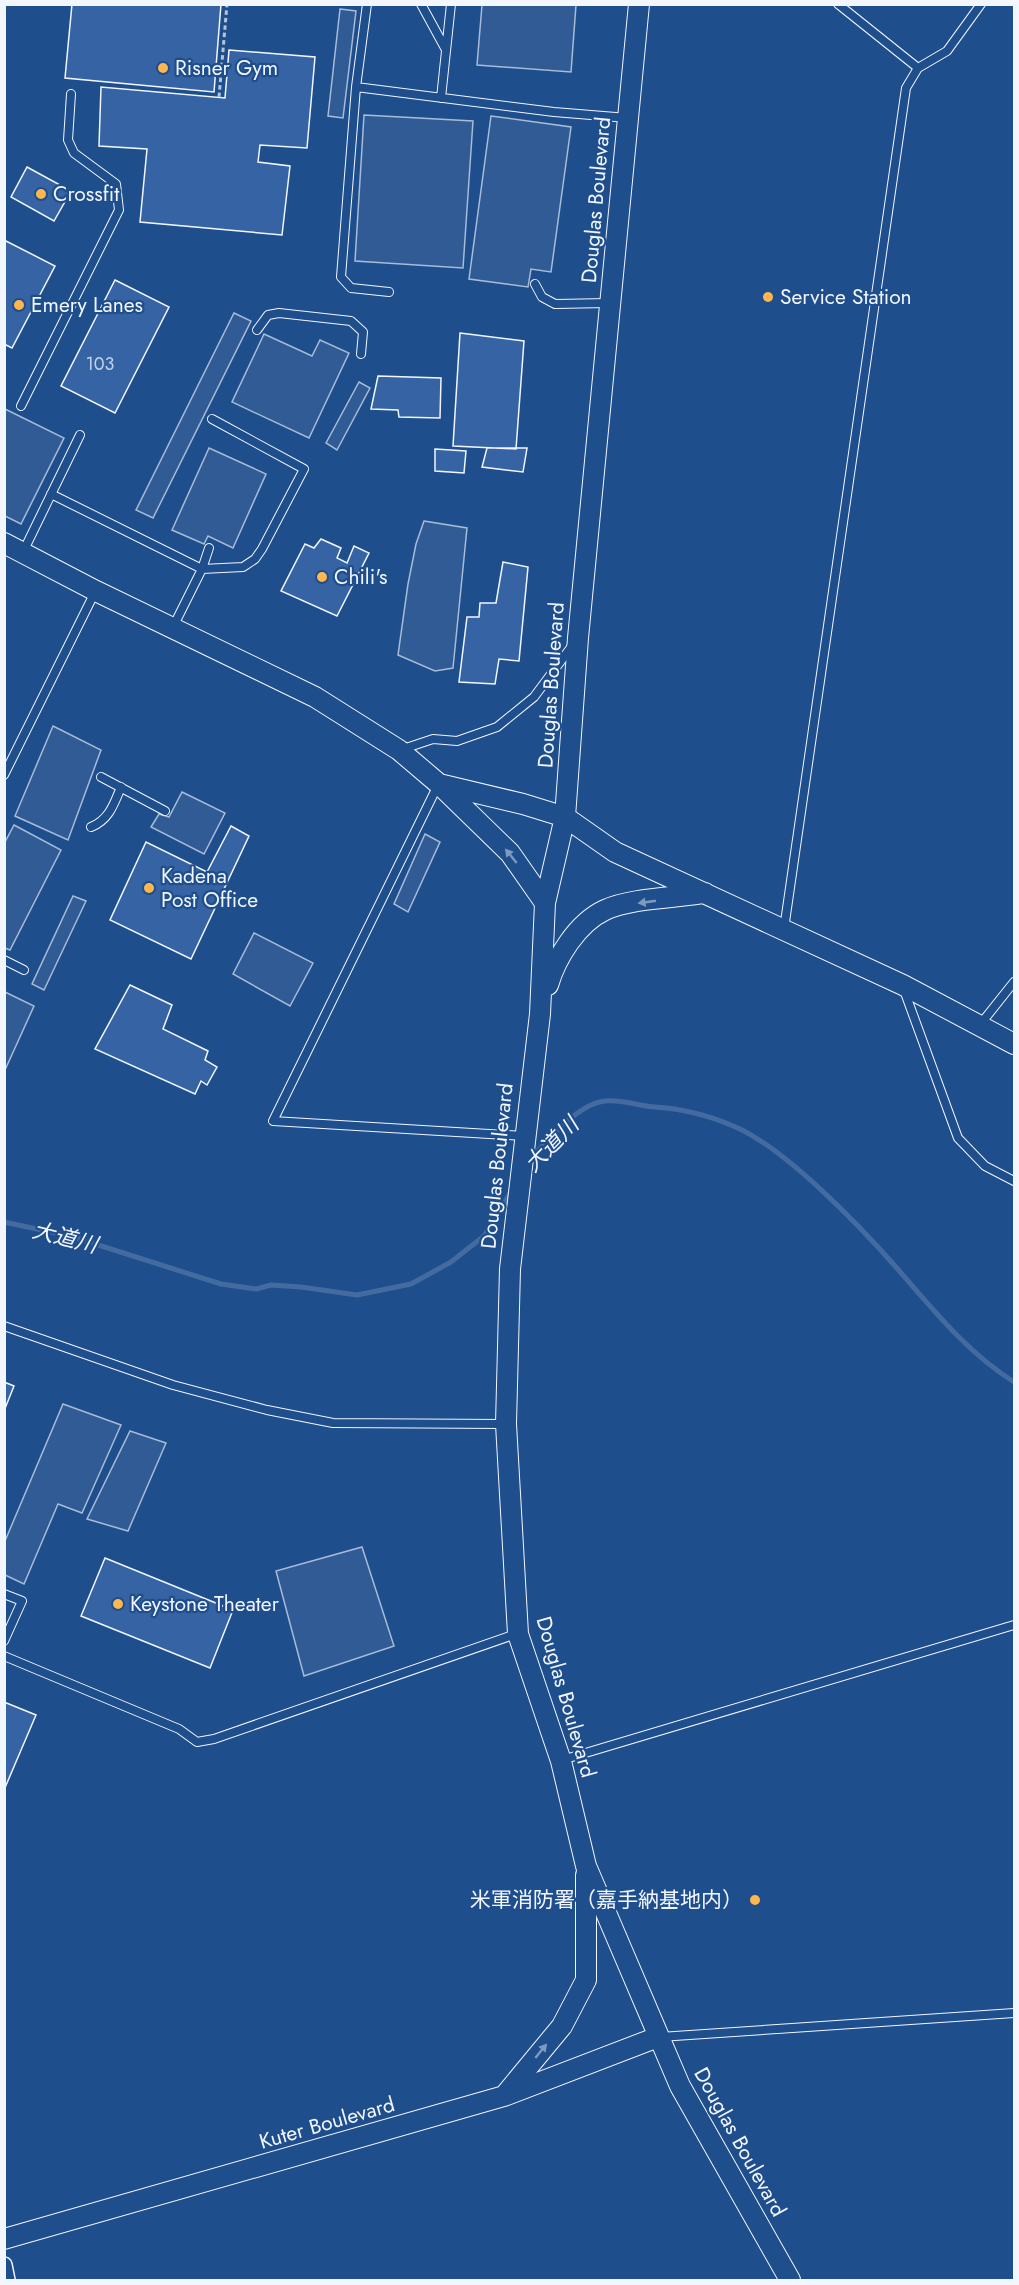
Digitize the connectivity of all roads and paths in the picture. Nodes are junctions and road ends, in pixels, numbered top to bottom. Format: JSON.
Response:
{"nodes":[{"id":1,"x":226,"y":4,"type":"edge"},
{"id":2,"x":367,"y":4,"type":"edge"},
{"id":3,"x":421,"y":4,"type":"edge"},
{"id":4,"x":450,"y":4,"type":"edge"},
{"id":5,"x":639,"y":4,"type":"edge"},
{"id":6,"x":838,"y":4,"type":"edge"},
{"id":7,"x":981,"y":4,"type":"edge"},
{"id":8,"x":446,"y":49,"type":"junction"},
{"id":9,"x":918,"y":68,"type":"junction"},
{"id":10,"x":356,"y":87,"type":"junction"},
{"id":11,"x":70,"y":94,"type":"dead end"},
{"id":12,"x":219,"y":98,"type":"dead end"},
{"id":13,"x":441,"y":98,"type":"junction"},
{"id":14,"x":628,"y":118,"type":"junction"},
{"id":15,"x":535,"y":284,"type":"dead end"},
{"id":16,"x":389,"y":292,"type":"dead end"},
{"id":17,"x":610,"y":303,"type":"junction"},
{"id":18,"x":257,"y":330,"type":"dead end"},
{"id":19,"x":362,"y":354,"type":"dead end"},
{"id":20,"x":21,"y":406,"type":"dead end"},
{"id":21,"x":212,"y":419,"type":"dead end"},
{"id":22,"x":80,"y":435,"type":"dead end"},
{"id":23,"x":51,"y":494,"type":"junction"},
{"id":24,"x":4,"y":543,"type":"edge"},
{"id":25,"x":208,"y":548,"type":"dead end"},
{"id":26,"x":23,"y":553,"type":"junction"},
{"id":27,"x":202,"y":569,"type":"junction"},
{"id":28,"x":96,"y":591,"type":"junction"},
{"id":29,"x":172,"y":628,"type":"junction"},
{"id":30,"x":578,"y":638,"type":"junction"},
{"id":31,"x":399,"y":750,"type":"junction"},
{"id":32,"x":4,"y":775,"type":"edge"},
{"id":33,"x":101,"y":777,"type":"dead end"},
{"id":34,"x":439,"y":784,"type":"junction"},
{"id":35,"x":121,"y":787,"type":"junction"},
{"id":36,"x":165,"y":810,"type":"dead end"},
{"id":37,"x":565,"y":817,"type":"junction"},
{"id":38,"x":91,"y":827,"type":"dead end"},
{"id":39,"x":705,"y":893,"type":"junction"},
{"id":40,"x":545,"y":903,"type":"junction"},
{"id":41,"x":784,"y":930,"type":"junction"},
{"id":42,"x":4,"y":960,"type":"edge"},
{"id":43,"x":24,"y":970,"type":"dead end"},
{"id":44,"x":1014,"y":982,"type":"edge"},
{"id":45,"x":903,"y":985,"type":"junction"},
{"id":46,"x":540,"y":1014,"type":"junction"},
{"id":47,"x":978,"y":1027,"type":"junction"},
{"id":48,"x":1014,"y":1044,"type":"edge"},
{"id":49,"x":524,"y":1136,"type":"junction"},
{"id":50,"x":1014,"y":1181,"type":"edge"},
{"id":51,"x":4,"y":1326,"type":"edge"},
{"id":52,"x":506,"y":1424,"type":"junction"},
{"id":53,"x":4,"y":1594,"type":"edge"},
{"id":54,"x":1014,"y":1625,"type":"edge"},
{"id":55,"x":518,"y":1634,"type":"junction"},
{"id":56,"x":4,"y":1641,"type":"edge"},
{"id":57,"x":4,"y":1656,"type":"edge"},
{"id":58,"x":561,"y":1761,"type":"junction"},
{"id":59,"x":586,"y":1866,"type":"junction"},
{"id":60,"x":1014,"y":2013,"type":"edge"},
{"id":61,"x":658,"y":2037,"type":"junction"},
{"id":62,"x":504,"y":2096,"type":"junction"},
{"id":63,"x":4,"y":2239,"type":"edge"},
{"id":64,"x":4,"y":2265,"type":"edge"},
{"id":65,"x":7,"y":2280,"type":"edge"},
{"id":66,"x":790,"y":2280,"type":"edge"}],
"edges":[{"from":1,"to":12,"type":"path"},
{"from":2,"to":10,"type":"lane"},
{"from":3,"to":8,"type":"lane"},
{"from":4,"to":8,"type":"lane"},
{"from":5,"to":14,"type":"street","name":"Douglas Boulevard"},
{"from":6,"to":9,"type":"lane"},
{"from":7,"to":9,"type":"lane"},
{"from":8,"to":13,"type":"lane"},
{"from":9,"to":41,"type":"lane"},
{"from":10,"to":13,"type":"lane"},
{"from":10,"to":16,"type":"lane"},
{"from":11,"to":20,"type":"lane"},
{"from":13,"to":14,"type":"lane"},
{"from":14,"to":17,"type":"street","name":"Douglas Boulevard"},
{"from":15,"to":17,"type":"lane"},
{"from":17,"to":30,"type":"street","name":"Douglas Boulevard"},
{"from":18,"to":19,"type":"lane"},
{"from":21,"to":27,"type":"lane"},
{"from":22,"to":23,"type":"lane"},
{"from":23,"to":26,"type":"lane"},
{"from":23,"to":27,"type":"lane"},
{"from":24,"to":26,"type":"street"},
{"from":25,"to":27,"type":"lane"},
{"from":26,"to":28,"type":"street"},
{"from":27,"to":29,"type":"lane"},
{"from":28,"to":29,"type":"street"},
{"from":28,"to":32,"type":"lane"},
{"from":29,"to":31,"type":"street"},
{"from":30,"to":31,"type":"lane"},
{"from":30,"to":37,"type":"street","name":"Douglas Boulevard"},
{"from":31,"to":34,"type":"street"},
{"from":33,"to":35,"type":"lane"},
{"from":34,"to":37,"type":"street"},
{"from":40,"to":34,"type":"street","one_way":true},
{"from":34,"to":49,"type":"lane"},
{"from":35,"to":36,"type":"lane"},
{"from":35,"to":38,"type":"lane"},
{"from":37,"to":39,"type":"street"},
{"from":37,"to":40,"type":"street","name":"Douglas Boulevard"},
{"from":39,"to":41,"type":"street"},
{"from":39,"to":46,"type":"street","one_way":true},
{"from":40,"to":46,"type":"street","name":"Douglas Boulevard"},
{"from":41,"to":45,"type":"street"},
{"from":42,"to":43,"type":"lane"},
{"from":44,"to":47,"type":"lane"},
{"from":45,"to":47,"type":"street"},
{"from":45,"to":50,"type":"lane"},
{"from":46,"to":49,"type":"street","name":"Douglas Boulevard"},
{"from":47,"to":48,"type":"street"},
{"from":49,"to":52,"type":"street","name":"Douglas Boulevard"},
{"from":51,"to":52,"type":"lane"},
{"from":52,"to":55,"type":"street","name":"Douglas Boulevard"},
{"from":53,"to":56,"type":"lane"},
{"from":54,"to":58,"type":"lane"},
{"from":55,"to":57,"type":"lane"},
{"from":55,"to":58,"type":"street","name":"Douglas Boulevard"},
{"from":58,"to":59,"type":"street","name":"Douglas Boulevard"},
{"from":59,"to":61,"type":"street","name":"Douglas Boulevard"},
{"from":62,"to":59,"type":"street","one_way":true},
{"from":60,"to":61,"type":"lane"},
{"from":61,"to":62,"type":"street","name":"Kuter Boulevard"},
{"from":61,"to":66,"type":"street","name":"Douglas Boulevard"},
{"from":62,"to":63,"type":"street","name":"Kuter Boulevard"},
{"from":64,"to":65,"type":"street"}]}
